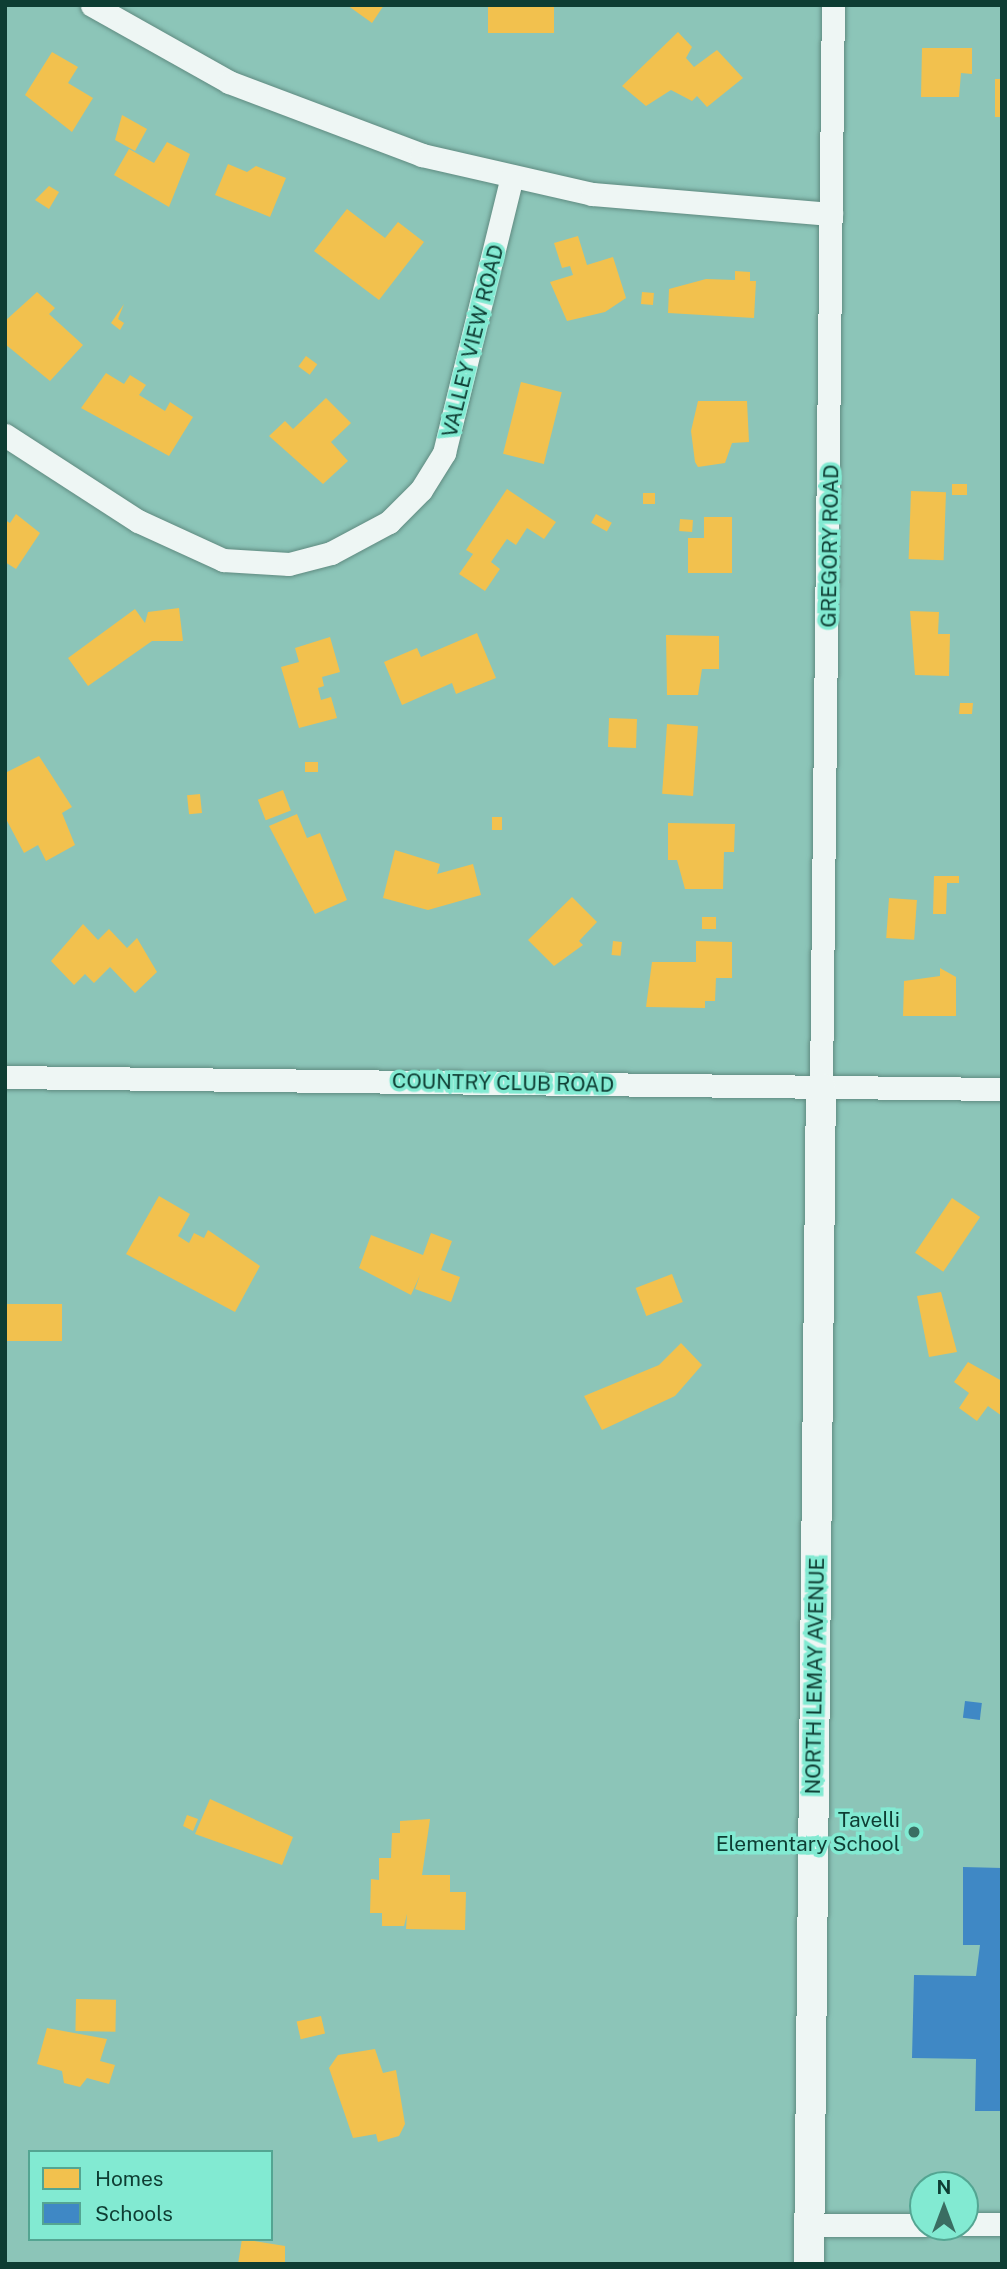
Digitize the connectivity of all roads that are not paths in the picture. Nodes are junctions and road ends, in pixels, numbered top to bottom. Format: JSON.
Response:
{"nodes":[{"id":1,"x":92,"y":5,"type":"edge"},
{"id":2,"x":833,"y":5,"type":"edge"},
{"id":3,"x":512,"y":176,"type":"junction"},
{"id":4,"x":831,"y":214,"type":"junction"},
{"id":5,"x":5,"y":436,"type":"edge"},
{"id":6,"x":5,"y":1077,"type":"edge"},
{"id":7,"x":821,"y":1088,"type":"junction"},
{"id":8,"x":1002,"y":1089,"type":"edge"},
{"id":9,"x":979,"y":2224,"type":"edge"},
{"id":10,"x":1002,"y":2224,"type":"edge"},
{"id":11,"x":809,"y":2225,"type":"junction"},
{"id":12,"x":909,"y":2225,"type":"edge"},
{"id":13,"x":809,"y":2264,"type":"edge"}],
"edges":[{"from":1,"to":3,"type":"street"},
{"from":2,"to":4,"type":"street","name":"GREGORY ROAD"},
{"from":3,"to":4,"type":"street"},
{"from":3,"to":5,"type":"street","name":"VALLEY VIEW ROAD"},
{"from":4,"to":7,"type":"street","name":"GREGORY ROAD"},
{"from":6,"to":7,"type":"street","name":"COUNTRY CLUB ROAD"},
{"from":7,"to":8,"type":"street","name":"COUNTRY CLUB ROAD"},
{"from":7,"to":11,"type":"main road","name":"NORTH LEMAY AVENUE"},
{"from":9,"to":10,"type":"street"},
{"from":11,"to":12,"type":"street"},
{"from":11,"to":13,"type":"main road","name":"NORTH LEMAY AVENUE"}]}
